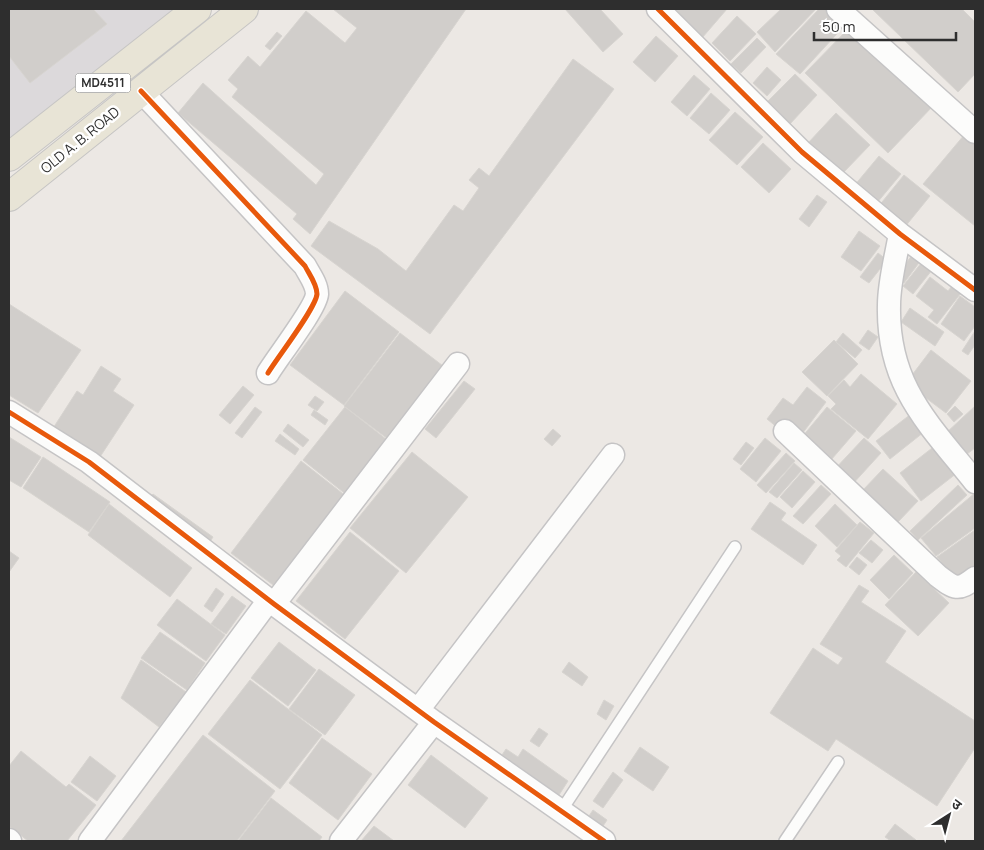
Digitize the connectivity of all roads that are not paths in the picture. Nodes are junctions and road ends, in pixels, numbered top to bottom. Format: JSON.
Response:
{"nodes":[{"id":1,"x":198,"y":9,"type":"edge"},
{"id":2,"x":244,"y":9,"type":"edge"},
{"id":3,"x":658,"y":9,"type":"edge"},
{"id":4,"x":838,"y":9,"type":"edge"},
{"id":5,"x":141,"y":91,"type":"junction"},
{"id":6,"x":975,"y":132,"type":"edge"},
{"id":7,"x":9,"y":156,"type":"edge"},
{"id":8,"x":9,"y":197,"type":"edge"},
{"id":9,"x":900,"y":234,"type":"junction"},
{"id":10,"x":975,"y":290,"type":"edge"},
{"id":11,"x":458,"y":364,"type":"dead end"},
{"id":12,"x":268,"y":373,"type":"dead end"},
{"id":13,"x":9,"y":412,"type":"edge"},
{"id":14,"x":785,"y":431,"type":"dead end"},
{"id":15,"x":613,"y":455,"type":"dead end"},
{"id":16,"x":975,"y":482,"type":"edge"},
{"id":17,"x":735,"y":547,"type":"dead end"},
{"id":18,"x":975,"y":578,"type":"edge"},
{"id":19,"x":271,"y":602,"type":"junction"},
{"id":20,"x":426,"y":716,"type":"junction"},
{"id":21,"x":838,"y":762,"type":"dead end"},
{"id":22,"x":561,"y":811,"type":"junction"},
{"id":23,"x":595,"y":839,"type":"edge"},
{"id":24,"x":90,"y":841,"type":"edge"},
{"id":25,"x":341,"y":841,"type":"edge"},
{"id":26,"x":785,"y":841,"type":"edge"}],
"edges":[{"from":1,"to":7,"type":"main road","number":"MD4511"},
{"from":2,"to":5,"type":"main road","name":"OLD A. B. ROAD","number":"MD4511"},
{"from":3,"to":9,"type":"street"},
{"from":4,"to":6,"type":"street"},
{"from":5,"to":8,"type":"main road","name":"OLD A. B. ROAD","number":"MD4511"},
{"from":5,"to":12,"type":"street"},
{"from":9,"to":10,"type":"street"},
{"from":9,"to":16,"type":"street"},
{"from":11,"to":19,"type":"street"},
{"from":13,"to":19,"type":"street"},
{"from":14,"to":18,"type":"street"},
{"from":15,"to":20,"type":"street"},
{"from":17,"to":22,"type":"lane"},
{"from":19,"to":20,"type":"street"},
{"from":19,"to":24,"type":"street"},
{"from":20,"to":22,"type":"street"},
{"from":20,"to":25,"type":"street"},
{"from":21,"to":26,"type":"lane"},
{"from":22,"to":23,"type":"street"}]}
